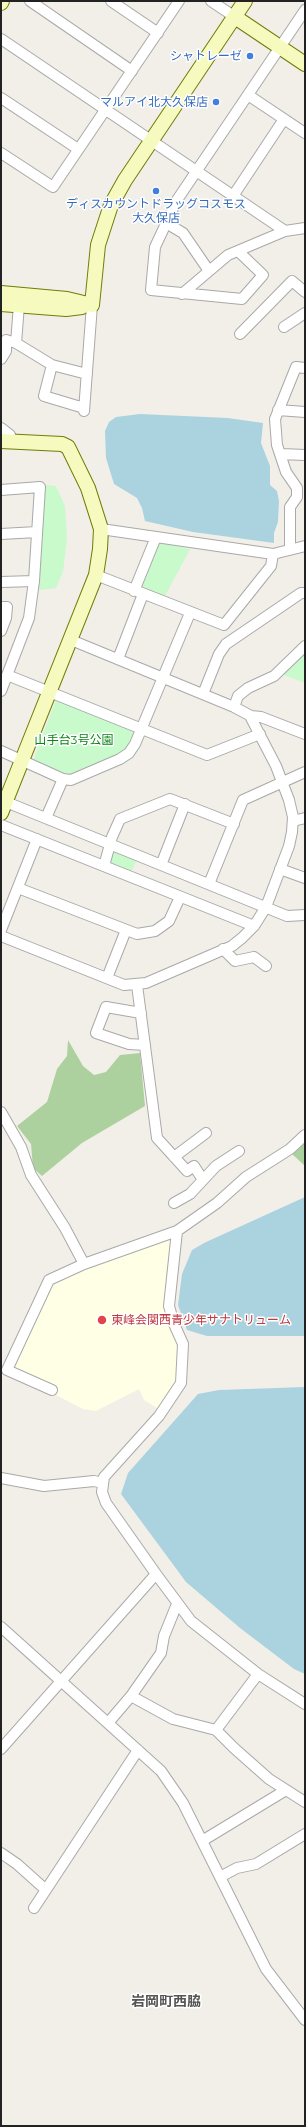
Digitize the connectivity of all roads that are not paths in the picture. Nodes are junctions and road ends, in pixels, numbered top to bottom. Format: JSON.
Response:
{"nodes":[{"id":1,"x":30,"y":1,"type":"edge"},
{"id":2,"x":112,"y":1,"type":"edge"},
{"id":3,"x":179,"y":1,"type":"edge"},
{"id":4,"x":211,"y":1,"type":"edge"},
{"id":5,"x":245,"y":1,"type":"edge"},
{"id":6,"x":305,"y":10,"type":"edge"},
{"id":7,"x":235,"y":16,"type":"junction"},
{"id":8,"x":158,"y":33,"type":"junction"},
{"id":9,"x":1,"y":39,"type":"edge"},
{"id":10,"x":280,"y":47,"type":"junction"},
{"id":11,"x":305,"y":64,"type":"edge"},
{"id":12,"x":132,"y":71,"type":"junction"},
{"id":13,"x":248,"y":95,"type":"junction"},
{"id":14,"x":1,"y":98,"type":"edge"},
{"id":15,"x":106,"y":110,"type":"junction"},
{"id":16,"x":284,"y":119,"type":"junction"},
{"id":17,"x":305,"y":133,"type":"edge"},
{"id":18,"x":152,"y":141,"type":"junction"},
{"id":19,"x":78,"y":149,"type":"junction"},
{"id":20,"x":1,"y":153,"type":"edge"},
{"id":21,"x":196,"y":170,"type":"junction"},
{"id":22,"x":233,"y":196,"type":"junction"},
{"id":23,"x":166,"y":224,"type":"junction"},
{"id":24,"x":305,"y":228,"type":"edge"},
{"id":25,"x":285,"y":231,"type":"junction"},
{"id":26,"x":239,"y":252,"type":"junction"},
{"id":27,"x":209,"y":271,"type":"junction"},
{"id":28,"x":305,"y":292,"type":"edge"},
{"id":29,"x":1,"y":293,"type":"edge"},
{"id":30,"x":182,"y":294,"type":"junction"},
{"id":31,"x":1,"y":304,"type":"edge"},
{"id":32,"x":18,"y":305,"type":"junction"},
{"id":33,"x":92,"y":305,"type":"junction"},
{"id":34,"x":305,"y":314,"type":"edge"},
{"id":35,"x":284,"y":327,"type":"dead end"},
{"id":36,"x":240,"y":334,"type":"dead end"},
{"id":37,"x":16,"y":343,"type":"junction"},
{"id":38,"x":1,"y":359,"type":"edge"},
{"id":39,"x":52,"y":365,"type":"junction"},
{"id":40,"x":305,"y":368,"type":"edge"},
{"id":41,"x":86,"y":374,"type":"junction"},
{"id":42,"x":278,"y":410,"type":"junction"},
{"id":43,"x":305,"y":412,"type":"edge"},
{"id":44,"x":1,"y":428,"type":"edge"},
{"id":45,"x":6,"y":441,"type":"edge"},
{"id":46,"x":281,"y":454,"type":"junction"},
{"id":47,"x":305,"y":455,"type":"edge"},
{"id":48,"x":1,"y":490,"type":"edge"},
{"id":49,"x":301,"y":497,"type":"edge"},
{"id":50,"x":101,"y":529,"type":"junction"},
{"id":51,"x":37,"y":532,"type":"junction"},
{"id":52,"x":1,"y":534,"type":"edge"},
{"id":53,"x":156,"y":537,"type":"junction"},
{"id":54,"x":305,"y":546,"type":"edge"},
{"id":55,"x":290,"y":548,"type":"junction"},
{"id":56,"x":273,"y":554,"type":"junction"},
{"id":57,"x":96,"y":575,"type":"junction"},
{"id":58,"x":34,"y":581,"type":"junction"},
{"id":59,"x":1,"y":582,"type":"edge"},
{"id":60,"x":139,"y":592,"type":"junction"},
{"id":61,"x":304,"y":594,"type":"edge"},
{"id":62,"x":1,"y":607,"type":"edge"},
{"id":63,"x":190,"y":613,"type":"junction"},
{"id":64,"x":1,"y":631,"type":"edge"},
{"id":65,"x":71,"y":640,"type":"junction"},
{"id":66,"x":305,"y":646,"type":"edge"},
{"id":67,"x":118,"y":659,"type":"junction"},
{"id":68,"x":7,"y":675,"type":"junction"},
{"id":69,"x":163,"y":678,"type":"junction"},
{"id":70,"x":1,"y":692,"type":"edge"},
{"id":71,"x":50,"y":692,"type":"junction"},
{"id":72,"x":203,"y":694,"type":"junction"},
{"id":73,"x":234,"y":707,"type":"junction"},
{"id":74,"x":250,"y":716,"type":"junction"},
{"id":75,"x":141,"y":729,"type":"junction"},
{"id":76,"x":260,"y":734,"type":"junction"},
{"id":77,"x":305,"y":734,"type":"edge"},
{"id":78,"x":1,"y":751,"type":"edge"},
{"id":79,"x":22,"y":761,"type":"junction"},
{"id":80,"x":305,"y":772,"type":"edge"},
{"id":81,"x":64,"y":779,"type":"junction"},
{"id":82,"x":282,"y":783,"type":"junction"},
{"id":83,"x":185,"y":804,"type":"junction"},
{"id":84,"x":2,"y":805,"type":"edge"},
{"id":85,"x":46,"y":818,"type":"junction"},
{"id":86,"x":305,"y":818,"type":"edge"},
{"id":87,"x":293,"y":821,"type":"junction"},
{"id":88,"x":234,"y":824,"type":"junction"},
{"id":89,"x":1,"y":825,"type":"edge"},
{"id":90,"x":37,"y":839,"type":"junction"},
{"id":91,"x":112,"y":845,"type":"junction"},
{"id":92,"x":161,"y":865,"type":"junction"},
{"id":93,"x":104,"y":866,"type":"junction"},
{"id":94,"x":280,"y":869,"type":"junction"},
{"id":95,"x":305,"y":878,"type":"edge"},
{"id":96,"x":209,"y":884,"type":"junction"},
{"id":97,"x":18,"y":888,"type":"junction"},
{"id":98,"x":180,"y":897,"type":"junction"},
{"id":99,"x":266,"y":907,"type":"junction"},
{"id":100,"x":305,"y":915,"type":"edge"},
{"id":101,"x":254,"y":926,"type":"junction"},
{"id":102,"x":1,"y":930,"type":"edge"},
{"id":103,"x":126,"y":930,"type":"junction"},
{"id":104,"x":1,"y":936,"type":"edge"},
{"id":105,"x":223,"y":950,"type":"junction"},
{"id":106,"x":266,"y":966,"type":"dead end"},
{"id":107,"x":107,"y":978,"type":"junction"},
{"id":108,"x":137,"y":985,"type":"junction"},
{"id":109,"x":141,"y":1013,"type":"junction"},
{"id":110,"x":145,"y":1045,"type":"junction"},
{"id":111,"x":1,"y":1112,"type":"edge"},
{"id":112,"x":206,"y":1133,"type":"dead end"},
{"id":113,"x":305,"y":1135,"type":"edge"},
{"id":114,"x":239,"y":1151,"type":"dead end"},
{"id":115,"x":174,"y":1157,"type":"junction"},
{"id":116,"x":203,"y":1180,"type":"junction"},
{"id":117,"x":174,"y":1203,"type":"dead end"},
{"id":118,"x":177,"y":1231,"type":"junction"},
{"id":119,"x":84,"y":1264,"type":"junction"},
{"id":120,"x":52,"y":1390,"type":"dead end"},
{"id":121,"x":1,"y":1478,"type":"edge"},
{"id":122,"x":103,"y":1483,"type":"junction"},
{"id":123,"x":156,"y":1574,"type":"junction"},
{"id":124,"x":177,"y":1604,"type":"junction"},
{"id":125,"x":1,"y":1627,"type":"edge"},
{"id":126,"x":258,"y":1674,"type":"junction"},
{"id":127,"x":62,"y":1682,"type":"junction"},
{"id":128,"x":131,"y":1696,"type":"junction"},
{"id":129,"x":305,"y":1704,"type":"edge"},
{"id":130,"x":108,"y":1723,"type":"junction"},
{"id":131,"x":216,"y":1730,"type":"junction"},
{"id":132,"x":1,"y":1749,"type":"edge"},
{"id":133,"x":138,"y":1750,"type":"junction"},
{"id":134,"x":286,"y":1790,"type":"junction"},
{"id":135,"x":305,"y":1802,"type":"edge"},
{"id":136,"x":305,"y":1834,"type":"edge"},
{"id":137,"x":202,"y":1841,"type":"junction"},
{"id":138,"x":1,"y":1853,"type":"edge"},
{"id":139,"x":220,"y":1877,"type":"junction"},
{"id":140,"x":46,"y":1890,"type":"junction"},
{"id":141,"x":34,"y":1908,"type":"dead end"},
{"id":142,"x":305,"y":2020,"type":"edge"}],
"edges":[{"from":1,"to":12,"type":"street"},
{"from":2,"to":8,"type":"street"},
{"from":3,"to":8,"type":"street"},
{"from":4,"to":7,"type":"street"},
{"from":5,"to":7,"type":"street"},
{"from":6,"to":10,"type":"street"},
{"from":7,"to":10,"type":"street"},
{"from":7,"to":18,"type":"street"},
{"from":8,"to":12,"type":"street"},
{"from":9,"to":15,"type":"street"},
{"from":10,"to":11,"type":"street"},
{"from":10,"to":13,"type":"street"},
{"from":12,"to":15,"type":"street"},
{"from":13,"to":16,"type":"street"},
{"from":13,"to":21,"type":"street"},
{"from":14,"to":19,"type":"street"},
{"from":15,"to":18,"type":"street"},
{"from":15,"to":19,"type":"street"},
{"from":16,"to":17,"type":"street"},
{"from":16,"to":22,"type":"street"},
{"from":18,"to":21,"type":"street"},
{"from":18,"to":33,"type":"street"},
{"from":19,"to":20,"type":"street"},
{"from":21,"to":22,"type":"street"},
{"from":21,"to":23,"type":"street"},
{"from":22,"to":25,"type":"street"},
{"from":23,"to":27,"type":"street"},
{"from":23,"to":30,"type":"street"},
{"from":24,"to":25,"type":"street"},
{"from":25,"to":26,"type":"street"},
{"from":26,"to":27,"type":"street"},
{"from":26,"to":30,"type":"street"},
{"from":27,"to":30,"type":"street"},
{"from":28,"to":36,"type":"street"},
{"from":29,"to":33,"type":"street"},
{"from":31,"to":32,"type":"street"},
{"from":32,"to":33,"type":"street"},
{"from":32,"to":37,"type":"street"},
{"from":33,"to":41,"type":"street"},
{"from":34,"to":35,"type":"street"},
{"from":37,"to":38,"type":"street"},
{"from":37,"to":39,"type":"street"},
{"from":39,"to":41,"type":"street"},
{"from":39,"to":41,"type":"street"},
{"from":40,"to":42,"type":"street"},
{"from":42,"to":43,"type":"street"},
{"from":42,"to":46,"type":"street"},
{"from":44,"to":45,"type":"street"},
{"from":45,"to":50,"type":"street"},
{"from":46,"to":47,"type":"street"},
{"from":46,"to":49,"type":"street"},
{"from":48,"to":51,"type":"street"},
{"from":49,"to":55,"type":"street"},
{"from":50,"to":53,"type":"street"},
{"from":50,"to":57,"type":"street"},
{"from":51,"to":52,"type":"street"},
{"from":51,"to":58,"type":"street"},
{"from":53,"to":56,"type":"street"},
{"from":53,"to":60,"type":"street"},
{"from":54,"to":55,"type":"street"},
{"from":55,"to":56,"type":"street"},
{"from":56,"to":63,"type":"street"},
{"from":57,"to":60,"type":"street"},
{"from":57,"to":65,"type":"street"},
{"from":58,"to":59,"type":"street"},
{"from":58,"to":68,"type":"street"},
{"from":60,"to":63,"type":"street"},
{"from":60,"to":67,"type":"street"},
{"from":61,"to":72,"type":"street"},
{"from":62,"to":64,"type":"street"},
{"from":63,"to":69,"type":"street"},
{"from":65,"to":67,"type":"street"},
{"from":65,"to":71,"type":"street"},
{"from":66,"to":73,"type":"street"},
{"from":67,"to":69,"type":"street"},
{"from":68,"to":70,"type":"street"},
{"from":68,"to":71,"type":"street"},
{"from":69,"to":72,"type":"street"},
{"from":69,"to":75,"type":"street"},
{"from":71,"to":75,"type":"street"},
{"from":71,"to":79,"type":"street"},
{"from":72,"to":73,"type":"street"},
{"from":73,"to":74,"type":"street"},
{"from":74,"to":76,"type":"street"},
{"from":74,"to":77,"type":"street"},
{"from":75,"to":76,"type":"street"},
{"from":75,"to":81,"type":"street"},
{"from":76,"to":82,"type":"street"},
{"from":78,"to":79,"type":"street"},
{"from":79,"to":81,"type":"street"},
{"from":79,"to":84,"type":"street"},
{"from":80,"to":82,"type":"street"},
{"from":81,"to":85,"type":"street"},
{"from":82,"to":87,"type":"street"},
{"from":82,"to":88,"type":"street"},
{"from":83,"to":88,"type":"street"},
{"from":83,"to":91,"type":"street"},
{"from":83,"to":92,"type":"street"},
{"from":84,"to":85,"type":"street"},
{"from":85,"to":91,"type":"street"},
{"from":86,"to":87,"type":"street"},
{"from":87,"to":94,"type":"street"},
{"from":88,"to":96,"type":"street"},
{"from":89,"to":90,"type":"street"},
{"from":90,"to":93,"type":"street"},
{"from":90,"to":97,"type":"street"},
{"from":91,"to":92,"type":"street"},
{"from":91,"to":93,"type":"street"},
{"from":92,"to":96,"type":"street"},
{"from":93,"to":98,"type":"street"},
{"from":94,"to":95,"type":"street"},
{"from":94,"to":99,"type":"street"},
{"from":96,"to":99,"type":"street"},
{"from":97,"to":102,"type":"street"},
{"from":97,"to":103,"type":"street"},
{"from":98,"to":101,"type":"street"},
{"from":98,"to":103,"type":"street"},
{"from":99,"to":100,"type":"street"},
{"from":99,"to":101,"type":"street"},
{"from":101,"to":105,"type":"street"},
{"from":103,"to":107,"type":"street"},
{"from":104,"to":107,"type":"street"},
{"from":105,"to":106,"type":"street"},
{"from":105,"to":108,"type":"street"},
{"from":107,"to":108,"type":"street"},
{"from":108,"to":109,"type":"street"},
{"from":109,"to":110,"type":"street"},
{"from":109,"to":110,"type":"street"},
{"from":110,"to":115,"type":"street"},
{"from":111,"to":119,"type":"street"},
{"from":112,"to":115,"type":"street"},
{"from":113,"to":118,"type":"street"},
{"from":114,"to":116,"type":"street"},
{"from":115,"to":116,"type":"street"},
{"from":116,"to":117,"type":"street"},
{"from":118,"to":119,"type":"street"},
{"from":118,"to":122,"type":"street"},
{"from":119,"to":120,"type":"street"},
{"from":121,"to":122,"type":"street"},
{"from":122,"to":123,"type":"street"},
{"from":123,"to":124,"type":"street"},
{"from":123,"to":127,"type":"street"},
{"from":124,"to":126,"type":"street"},
{"from":124,"to":128,"type":"street"},
{"from":125,"to":127,"type":"street"},
{"from":126,"to":129,"type":"street"},
{"from":126,"to":131,"type":"street"},
{"from":127,"to":130,"type":"street"},
{"from":127,"to":132,"type":"street"},
{"from":128,"to":130,"type":"street"},
{"from":128,"to":131,"type":"street"},
{"from":130,"to":133,"type":"street"},
{"from":131,"to":134,"type":"street"},
{"from":133,"to":137,"type":"street"},
{"from":133,"to":140,"type":"street"},
{"from":134,"to":135,"type":"street"},
{"from":134,"to":137,"type":"street"},
{"from":136,"to":139,"type":"street"},
{"from":137,"to":139,"type":"street"},
{"from":138,"to":140,"type":"street"},
{"from":139,"to":142,"type":"street"},
{"from":140,"to":141,"type":"street"}]}
